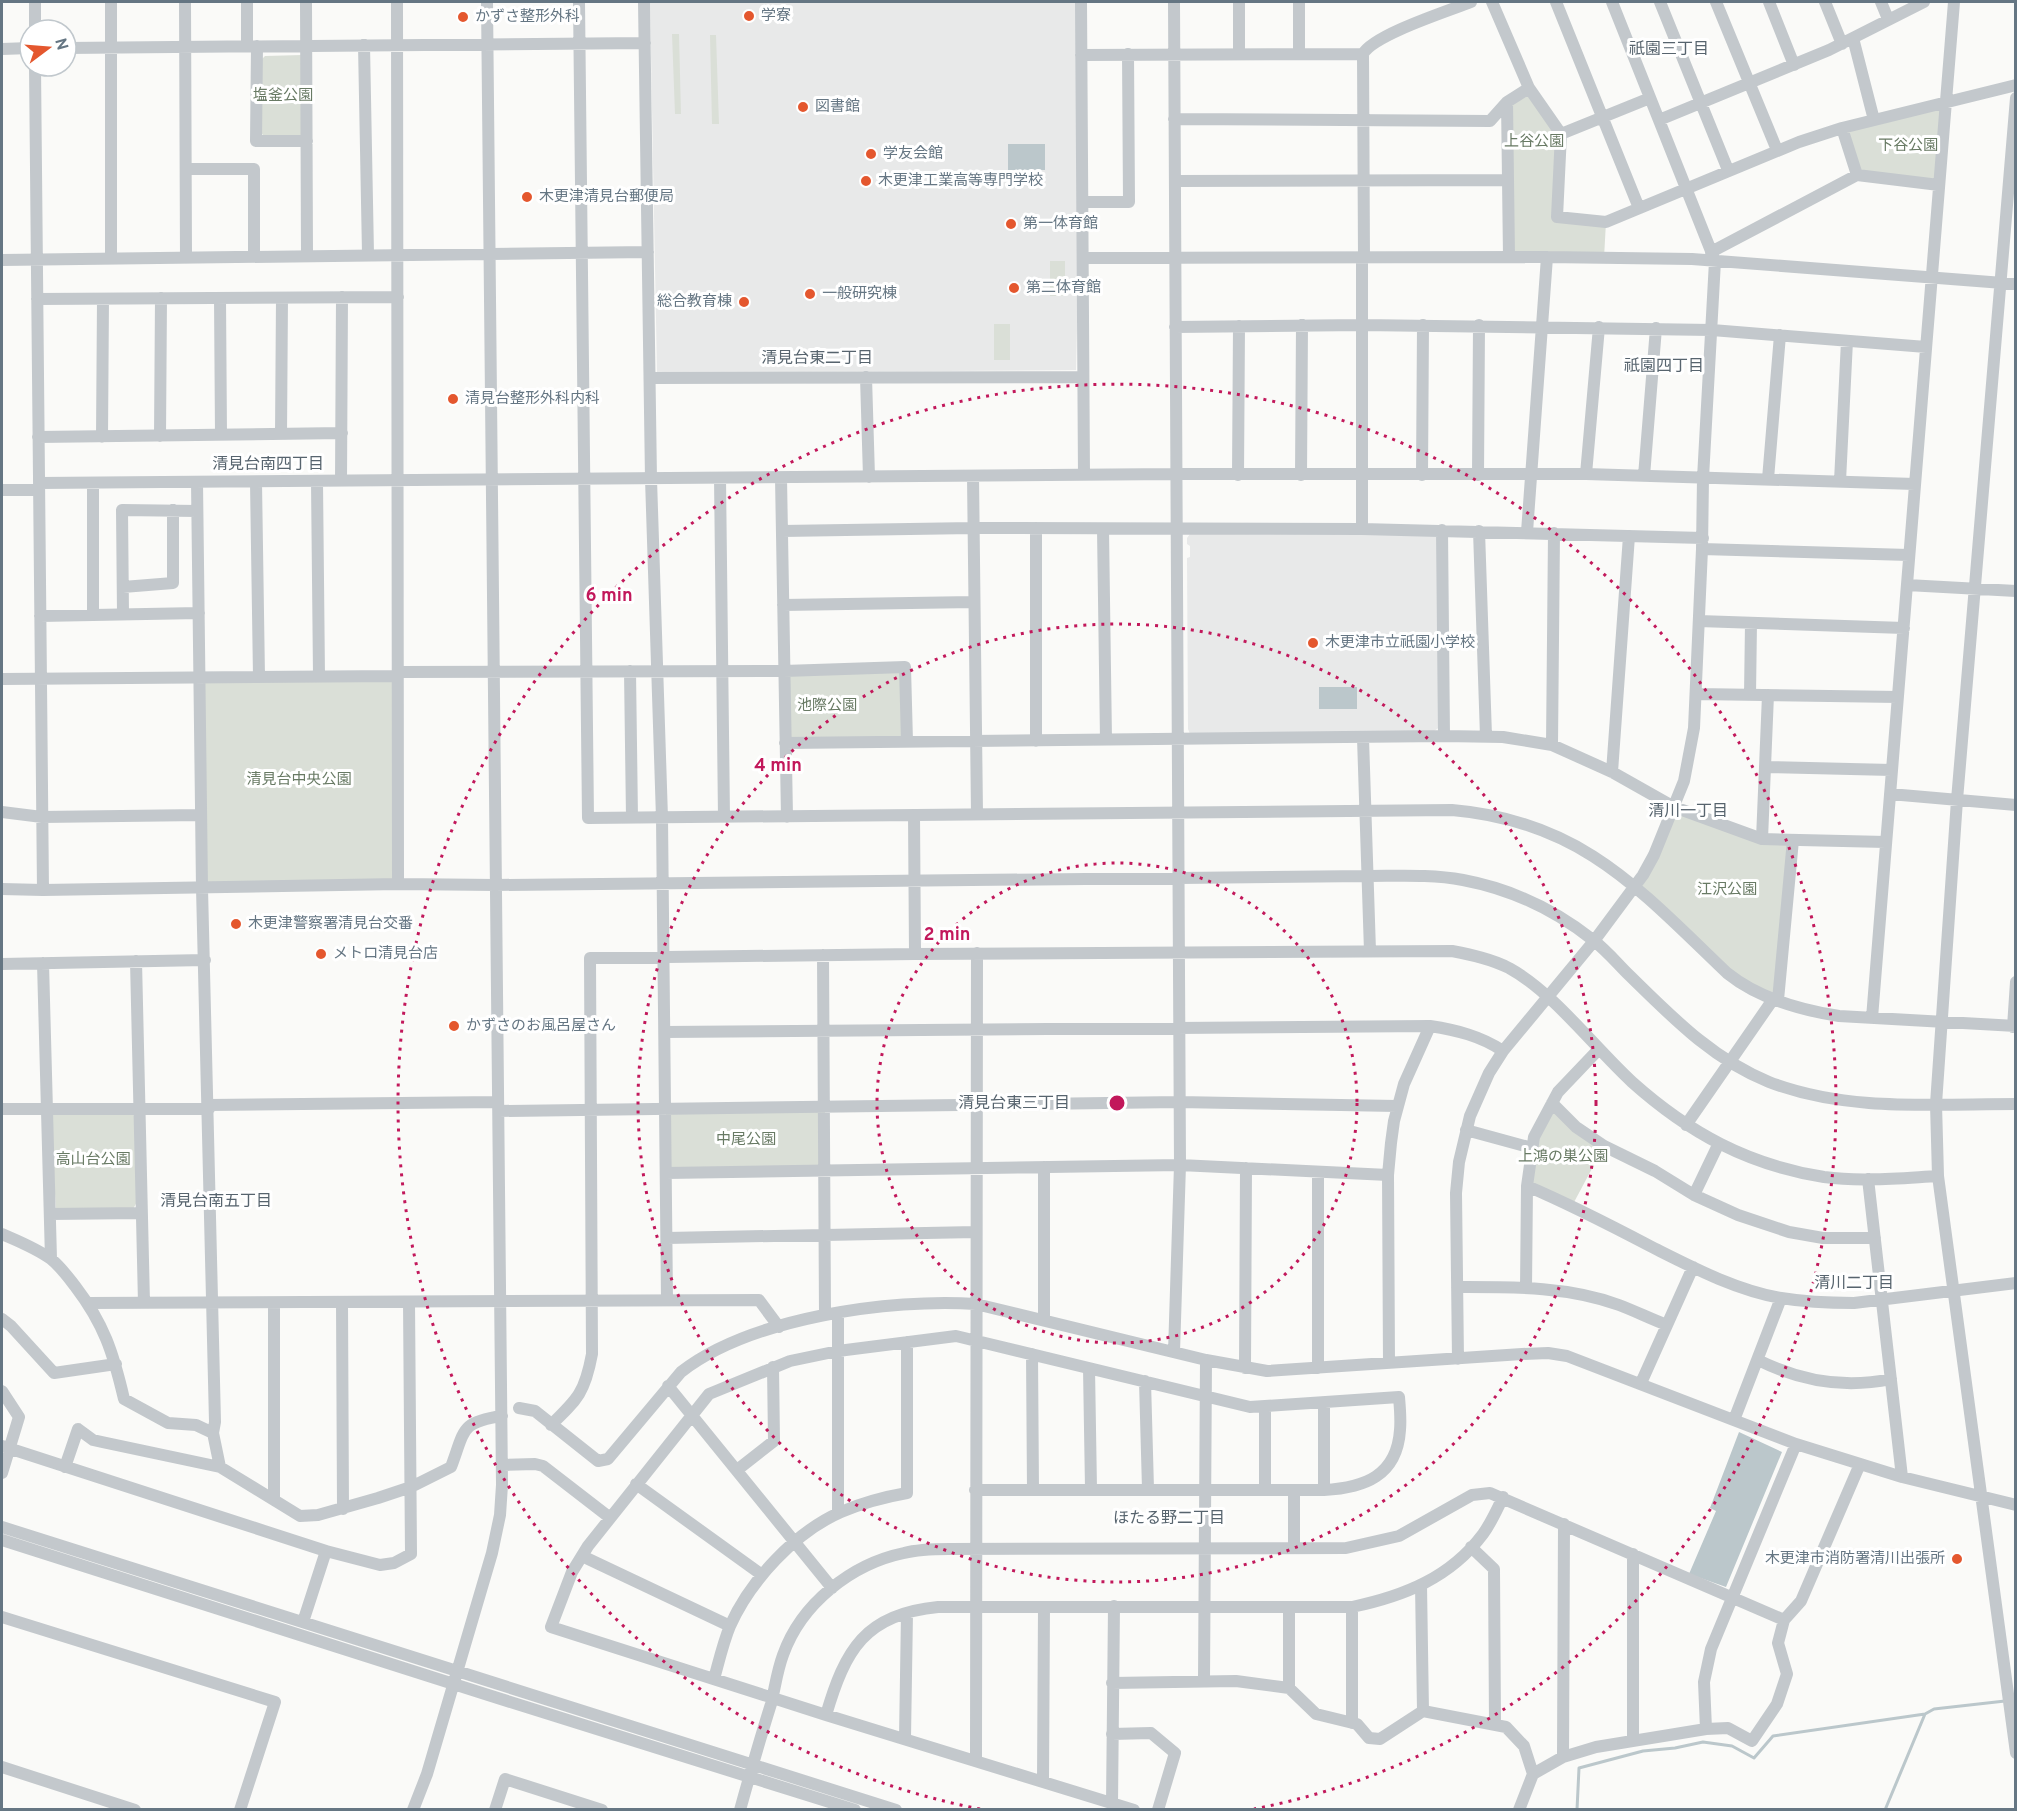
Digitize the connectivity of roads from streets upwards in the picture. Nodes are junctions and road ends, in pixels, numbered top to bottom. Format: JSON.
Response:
{"nodes":[{"id":1,"x":35,"y":2,"type":"edge"},
{"id":2,"x":111,"y":2,"type":"edge"},
{"id":3,"x":185,"y":2,"type":"edge"},
{"id":4,"x":247,"y":2,"type":"edge"},
{"id":5,"x":306,"y":2,"type":"edge"},
{"id":6,"x":397,"y":2,"type":"edge"},
{"id":7,"x":487,"y":2,"type":"edge"},
{"id":8,"x":579,"y":2,"type":"edge"},
{"id":9,"x":644,"y":2,"type":"edge"},
{"id":10,"x":1081,"y":2,"type":"edge"},
{"id":11,"x":1173,"y":2,"type":"edge"},
{"id":12,"x":1239,"y":2,"type":"edge"},
{"id":13,"x":1299,"y":2,"type":"edge"},
{"id":14,"x":1471,"y":2,"type":"edge"},
{"id":15,"x":1492,"y":2,"type":"edge"},
{"id":16,"x":1556,"y":2,"type":"edge"},
{"id":17,"x":1612,"y":2,"type":"edge"},
{"id":18,"x":1660,"y":2,"type":"edge"},
{"id":19,"x":1716,"y":2,"type":"edge"},
{"id":20,"x":1769,"y":2,"type":"edge"},
{"id":21,"x":1825,"y":2,"type":"edge"},
{"id":22,"x":1881,"y":2,"type":"edge"},
{"id":23,"x":1924,"y":2,"type":"edge"},
{"id":24,"x":1954,"y":2,"type":"edge"},
{"id":25,"x":35,"y":18,"type":"edge"},
{"id":26,"x":1888,"y":19,"type":"junction"},
{"id":27,"x":1853,"y":38,"type":"junction"},
{"id":28,"x":645,"y":43,"type":"junction"},
{"id":29,"x":488,"y":44,"type":"junction"},
{"id":30,"x":580,"y":44,"type":"junction"},
{"id":31,"x":1842,"y":44,"type":"junction"},
{"id":32,"x":364,"y":45,"type":"junction"},
{"id":33,"x":397,"y":45,"type":"junction"},
{"id":34,"x":252,"y":46,"type":"junction"},
{"id":35,"x":306,"y":46,"type":"junction"},
{"id":36,"x":111,"y":47,"type":"junction"},
{"id":37,"x":185,"y":47,"type":"junction"},
{"id":38,"x":18,"y":48,"type":"edge"},
{"id":39,"x":78,"y":48,"type":"edge"},
{"id":40,"x":2,"y":49,"type":"edge"},
{"id":41,"x":1128,"y":54,"type":"junction"},
{"id":42,"x":1174,"y":54,"type":"junction"},
{"id":43,"x":1239,"y":54,"type":"junction"},
{"id":44,"x":1299,"y":54,"type":"junction"},
{"id":45,"x":1363,"y":54,"type":"junction"},
{"id":46,"x":1082,"y":55,"type":"junction"},
{"id":47,"x":1794,"y":65,"type":"junction"},
{"id":48,"x":35,"y":78,"type":"edge"},
{"id":49,"x":1749,"y":83,"type":"junction"},
{"id":50,"x":2016,"y":85,"type":"edge"},
{"id":51,"x":1529,"y":88,"type":"junction"},
{"id":52,"x":1650,"y":98,"type":"junction"},
{"id":53,"x":2016,"y":98,"type":"edge"},
{"id":54,"x":1507,"y":102,"type":"junction"},
{"id":55,"x":1701,"y":103,"type":"junction"},
{"id":56,"x":1946,"y":103,"type":"junction"},
{"id":57,"x":1603,"y":117,"type":"junction"},
{"id":58,"x":1174,"y":119,"type":"junction"},
{"id":59,"x":1365,"y":119,"type":"junction"},
{"id":60,"x":1659,"y":120,"type":"junction"},
{"id":61,"x":1874,"y":120,"type":"junction"},
{"id":62,"x":1490,"y":121,"type":"junction"},
{"id":63,"x":1507,"y":122,"type":"junction"},
{"id":64,"x":1842,"y":129,"type":"junction"},
{"id":65,"x":1561,"y":134,"type":"junction"},
{"id":66,"x":307,"y":141,"type":"junction"},
{"id":67,"x":1777,"y":150,"type":"junction"},
{"id":68,"x":186,"y":169,"type":"junction"},
{"id":69,"x":1728,"y":171,"type":"junction"},
{"id":70,"x":1857,"y":175,"type":"junction"},
{"id":71,"x":1365,"y":180,"type":"junction"},
{"id":72,"x":1508,"y":180,"type":"junction"},
{"id":73,"x":1174,"y":181,"type":"junction"},
{"id":74,"x":1940,"y":185,"type":"junction"},
{"id":75,"x":1686,"y":188,"type":"junction"},
{"id":76,"x":1083,"y":202,"type":"junction"},
{"id":77,"x":1639,"y":208,"type":"junction"},
{"id":78,"x":489,"y":252,"type":"junction"},
{"id":79,"x":582,"y":252,"type":"junction"},
{"id":80,"x":648,"y":252,"type":"junction"},
{"id":81,"x":368,"y":254,"type":"junction"},
{"id":82,"x":398,"y":254,"type":"junction"},
{"id":83,"x":308,"y":255,"type":"junction"},
{"id":84,"x":254,"y":256,"type":"junction"},
{"id":85,"x":1713,"y":256,"type":"junction"},
{"id":86,"x":186,"y":257,"type":"junction"},
{"id":87,"x":1509,"y":257,"type":"junction"},
{"id":88,"x":1547,"y":257,"type":"junction"},
{"id":89,"x":111,"y":258,"type":"junction"},
{"id":90,"x":1084,"y":258,"type":"junction"},
{"id":91,"x":1363,"y":258,"type":"junction"},
{"id":92,"x":1175,"y":259,"type":"junction"},
{"id":93,"x":2,"y":260,"type":"edge"},
{"id":94,"x":37,"y":260,"type":"junction"},
{"id":95,"x":1932,"y":278,"type":"junction"},
{"id":96,"x":2000,"y":283,"type":"junction"},
{"id":97,"x":2016,"y":284,"type":"edge"},
{"id":98,"x":282,"y":297,"type":"junction"},
{"id":99,"x":342,"y":297,"type":"junction"},
{"id":100,"x":398,"y":297,"type":"junction"},
{"id":101,"x":161,"y":298,"type":"junction"},
{"id":102,"x":220,"y":298,"type":"junction"},
{"id":103,"x":37,"y":299,"type":"junction"},
{"id":104,"x":103,"y":299,"type":"junction"},
{"id":105,"x":1302,"y":325,"type":"junction"},
{"id":106,"x":1362,"y":325,"type":"junction"},
{"id":107,"x":1423,"y":325,"type":"junction"},
{"id":108,"x":1479,"y":325,"type":"junction"},
{"id":109,"x":1239,"y":326,"type":"junction"},
{"id":110,"x":1542,"y":326,"type":"junction"},
{"id":111,"x":1175,"y":327,"type":"junction"},
{"id":112,"x":1599,"y":327,"type":"junction"},
{"id":113,"x":1656,"y":328,"type":"junction"},
{"id":114,"x":1712,"y":330,"type":"junction"},
{"id":115,"x":1780,"y":335,"type":"junction"},
{"id":116,"x":1847,"y":341,"type":"junction"},
{"id":117,"x":1926,"y":347,"type":"junction"},
{"id":118,"x":866,"y":377,"type":"junction"},
{"id":119,"x":1082,"y":377,"type":"junction"},
{"id":120,"x":650,"y":378,"type":"junction"},
{"id":121,"x":281,"y":434,"type":"junction"},
{"id":122,"x":342,"y":434,"type":"junction"},
{"id":123,"x":221,"y":435,"type":"junction"},
{"id":124,"x":160,"y":436,"type":"junction"},
{"id":125,"x":38,"y":437,"type":"junction"},
{"id":126,"x":102,"y":437,"type":"junction"},
{"id":127,"x":1176,"y":474,"type":"junction"},
{"id":128,"x":1586,"y":474,"type":"junction"},
{"id":129,"x":1084,"y":475,"type":"junction"},
{"id":130,"x":1238,"y":475,"type":"junction"},
{"id":131,"x":1301,"y":475,"type":"junction"},
{"id":132,"x":1362,"y":475,"type":"junction"},
{"id":133,"x":1422,"y":475,"type":"junction"},
{"id":134,"x":1478,"y":475,"type":"junction"},
{"id":135,"x":1532,"y":475,"type":"junction"},
{"id":136,"x":973,"y":476,"type":"junction"},
{"id":137,"x":1644,"y":476,"type":"junction"},
{"id":138,"x":869,"y":477,"type":"junction"},
{"id":139,"x":720,"y":478,"type":"junction"},
{"id":140,"x":781,"y":478,"type":"junction"},
{"id":141,"x":1703,"y":478,"type":"junction"},
{"id":142,"x":651,"y":479,"type":"junction"},
{"id":143,"x":1767,"y":479,"type":"junction"},
{"id":144,"x":585,"y":480,"type":"junction"},
{"id":145,"x":398,"y":481,"type":"junction"},
{"id":146,"x":492,"y":481,"type":"junction"},
{"id":147,"x":1840,"y":481,"type":"junction"},
{"id":148,"x":197,"y":482,"type":"junction"},
{"id":149,"x":256,"y":482,"type":"junction"},
{"id":150,"x":318,"y":482,"type":"junction"},
{"id":151,"x":341,"y":482,"type":"junction"},
{"id":152,"x":93,"y":483,"type":"junction"},
{"id":153,"x":1915,"y":484,"type":"junction"},
{"id":154,"x":39,"y":487,"type":"junction"},
{"id":155,"x":2,"y":490,"type":"edge"},
{"id":156,"x":173,"y":510,"type":"junction"},
{"id":157,"x":198,"y":511,"type":"junction"},
{"id":158,"x":973,"y":528,"type":"junction"},
{"id":159,"x":1036,"y":528,"type":"junction"},
{"id":160,"x":1103,"y":529,"type":"junction"},
{"id":161,"x":1362,"y":529,"type":"junction"},
{"id":162,"x":1177,"y":530,"type":"junction"},
{"id":163,"x":1443,"y":530,"type":"junction"},
{"id":164,"x":782,"y":531,"type":"junction"},
{"id":165,"x":1479,"y":531,"type":"junction"},
{"id":166,"x":1527,"y":532,"type":"junction"},
{"id":167,"x":1554,"y":534,"type":"junction"},
{"id":168,"x":1629,"y":536,"type":"junction"},
{"id":169,"x":1702,"y":544,"type":"junction"},
{"id":170,"x":1909,"y":555,"type":"junction"},
{"id":171,"x":1907,"y":585,"type":"junction"},
{"id":172,"x":123,"y":587,"type":"junction"},
{"id":173,"x":1975,"y":588,"type":"junction"},
{"id":174,"x":2016,"y":591,"type":"edge"},
{"id":175,"x":974,"y":602,"type":"junction"},
{"id":176,"x":783,"y":605,"type":"junction"},
{"id":177,"x":199,"y":613,"type":"junction"},
{"id":178,"x":123,"y":614,"type":"junction"},
{"id":179,"x":93,"y":615,"type":"junction"},
{"id":180,"x":40,"y":616,"type":"junction"},
{"id":181,"x":1699,"y":621,"type":"junction"},
{"id":182,"x":1751,"y":623,"type":"junction"},
{"id":183,"x":1904,"y":628,"type":"junction"},
{"id":184,"x":494,"y":671,"type":"junction"},
{"id":185,"x":587,"y":671,"type":"junction"},
{"id":186,"x":630,"y":671,"type":"junction"},
{"id":187,"x":657,"y":671,"type":"junction"},
{"id":188,"x":722,"y":671,"type":"junction"},
{"id":189,"x":784,"y":671,"type":"junction"},
{"id":190,"x":398,"y":674,"type":"junction"},
{"id":191,"x":319,"y":676,"type":"junction"},
{"id":192,"x":199,"y":677,"type":"junction"},
{"id":193,"x":259,"y":677,"type":"junction"},
{"id":194,"x":41,"y":678,"type":"junction"},
{"id":195,"x":2,"y":679,"type":"edge"},
{"id":196,"x":1696,"y":694,"type":"junction"},
{"id":197,"x":1750,"y":695,"type":"junction"},
{"id":198,"x":1768,"y":695,"type":"junction"},
{"id":199,"x":1898,"y":697,"type":"junction"},
{"id":200,"x":1444,"y":736,"type":"junction"},
{"id":201,"x":1486,"y":736,"type":"junction"},
{"id":202,"x":1363,"y":738,"type":"junction"},
{"id":203,"x":1178,"y":739,"type":"junction"},
{"id":204,"x":1106,"y":740,"type":"junction"},
{"id":205,"x":1036,"y":741,"type":"junction"},
{"id":206,"x":907,"y":742,"type":"junction"},
{"id":207,"x":976,"y":742,"type":"junction"},
{"id":208,"x":785,"y":743,"type":"junction"},
{"id":209,"x":1552,"y":745,"type":"junction"},
{"id":210,"x":1765,"y":767,"type":"junction"},
{"id":211,"x":1892,"y":770,"type":"junction"},
{"id":212,"x":1612,"y":772,"type":"junction"},
{"id":213,"x":1890,"y":794,"type":"junction"},
{"id":214,"x":1957,"y":800,"type":"junction"},
{"id":215,"x":2016,"y":805,"type":"edge"},
{"id":216,"x":1674,"y":807,"type":"junction"},
{"id":217,"x":1178,"y":811,"type":"junction"},
{"id":218,"x":1365,"y":811,"type":"junction"},
{"id":219,"x":2,"y":812,"type":"edge"},
{"id":220,"x":977,"y":814,"type":"junction"},
{"id":221,"x":201,"y":815,"type":"junction"},
{"id":222,"x":914,"y":815,"type":"junction"},
{"id":223,"x":42,"y":817,"type":"junction"},
{"id":224,"x":724,"y":817,"type":"junction"},
{"id":225,"x":787,"y":817,"type":"junction"},
{"id":226,"x":632,"y":818,"type":"junction"},
{"id":227,"x":662,"y":818,"type":"junction"},
{"id":228,"x":1762,"y":839,"type":"junction"},
{"id":229,"x":1793,"y":840,"type":"junction"},
{"id":230,"x":1886,"y":842,"type":"junction"},
{"id":231,"x":1367,"y":876,"type":"junction"},
{"id":232,"x":1178,"y":878,"type":"junction"},
{"id":233,"x":914,"y":880,"type":"junction"},
{"id":234,"x":663,"y":883,"type":"junction"},
{"id":235,"x":398,"y":884,"type":"junction"},
{"id":236,"x":496,"y":885,"type":"junction"},
{"id":237,"x":1636,"y":886,"type":"junction"},
{"id":238,"x":202,"y":888,"type":"junction"},
{"id":239,"x":2,"y":889,"type":"edge"},
{"id":240,"x":43,"y":890,"type":"junction"},
{"id":241,"x":1594,"y":941,"type":"junction"},
{"id":242,"x":1370,"y":951,"type":"junction"},
{"id":243,"x":1179,"y":952,"type":"junction"},
{"id":244,"x":977,"y":953,"type":"junction"},
{"id":245,"x":915,"y":954,"type":"junction"},
{"id":246,"x":823,"y":955,"type":"junction"},
{"id":247,"x":664,"y":957,"type":"junction"},
{"id":248,"x":205,"y":960,"type":"junction"},
{"id":249,"x":136,"y":961,"type":"junction"},
{"id":250,"x":2,"y":963,"type":"edge"},
{"id":251,"x":43,"y":963,"type":"junction"},
{"id":252,"x":2016,"y":982,"type":"edge"},
{"id":253,"x":1547,"y":997,"type":"junction"},
{"id":254,"x":1776,"y":999,"type":"junction"},
{"id":255,"x":1872,"y":1018,"type":"junction"},
{"id":256,"x":1942,"y":1022,"type":"junction"},
{"id":257,"x":1430,"y":1026,"type":"junction"},
{"id":258,"x":2014,"y":1026,"type":"edge"},
{"id":259,"x":1179,"y":1028,"type":"junction"},
{"id":260,"x":976,"y":1029,"type":"junction"},
{"id":261,"x":824,"y":1031,"type":"junction"},
{"id":262,"x":665,"y":1032,"type":"junction"},
{"id":263,"x":1599,"y":1049,"type":"junction"},
{"id":264,"x":1503,"y":1051,"type":"junction"},
{"id":265,"x":1729,"y":1062,"type":"junction"},
{"id":266,"x":1179,"y":1102,"type":"junction"},
{"id":267,"x":1552,"y":1103,"type":"junction"},
{"id":268,"x":1936,"y":1104,"type":"junction"},
{"id":269,"x":2016,"y":1104,"type":"edge"},
{"id":270,"x":976,"y":1105,"type":"junction"},
{"id":271,"x":498,"y":1106,"type":"junction"},
{"id":272,"x":1397,"y":1106,"type":"junction"},
{"id":273,"x":209,"y":1107,"type":"junction"},
{"id":274,"x":825,"y":1107,"type":"junction"},
{"id":275,"x":666,"y":1108,"type":"junction"},
{"id":276,"x":2,"y":1109,"type":"edge"},
{"id":277,"x":47,"y":1109,"type":"junction"},
{"id":278,"x":139,"y":1109,"type":"junction"},
{"id":279,"x":591,"y":1109,"type":"junction"},
{"id":280,"x":1686,"y":1125,"type":"junction"},
{"id":281,"x":1466,"y":1130,"type":"junction"},
{"id":282,"x":1718,"y":1145,"type":"junction"},
{"id":283,"x":1532,"y":1148,"type":"junction"},
{"id":284,"x":1180,"y":1165,"type":"junction"},
{"id":285,"x":1044,"y":1167,"type":"junction"},
{"id":286,"x":976,"y":1168,"type":"junction"},
{"id":287,"x":1246,"y":1168,"type":"junction"},
{"id":288,"x":825,"y":1171,"type":"junction"},
{"id":289,"x":1318,"y":1172,"type":"junction"},
{"id":290,"x":666,"y":1173,"type":"junction"},
{"id":291,"x":1388,"y":1175,"type":"junction"},
{"id":292,"x":1938,"y":1176,"type":"junction"},
{"id":293,"x":1868,"y":1179,"type":"junction"},
{"id":294,"x":1527,"y":1186,"type":"junction"},
{"id":295,"x":1694,"y":1195,"type":"junction"},
{"id":296,"x":141,"y":1213,"type":"junction"},
{"id":297,"x":50,"y":1215,"type":"junction"},
{"id":298,"x":976,"y":1232,"type":"junction"},
{"id":299,"x":2,"y":1234,"type":"edge"},
{"id":300,"x":826,"y":1235,"type":"junction"},
{"id":301,"x":667,"y":1238,"type":"junction"},
{"id":302,"x":1875,"y":1238,"type":"junction"},
{"id":303,"x":51,"y":1259,"type":"junction"},
{"id":304,"x":1693,"y":1267,"type":"junction"},
{"id":305,"x":2016,"y":1283,"type":"edge"},
{"id":306,"x":1457,"y":1287,"type":"junction"},
{"id":307,"x":1526,"y":1288,"type":"junction"},
{"id":308,"x":1954,"y":1291,"type":"junction"},
{"id":309,"x":1781,"y":1298,"type":"junction"},
{"id":310,"x":668,"y":1300,"type":"junction"},
{"id":311,"x":1882,"y":1300,"type":"junction"},
{"id":312,"x":342,"y":1302,"type":"junction"},
{"id":313,"x":409,"y":1302,"type":"junction"},
{"id":314,"x":591,"y":1302,"type":"junction"},
{"id":315,"x":88,"y":1303,"type":"junction"},
{"id":316,"x":144,"y":1303,"type":"junction"},
{"id":317,"x":211,"y":1303,"type":"junction"},
{"id":318,"x":274,"y":1303,"type":"junction"},
{"id":319,"x":501,"y":1303,"type":"junction"},
{"id":320,"x":976,"y":1304,"type":"junction"},
{"id":321,"x":832,"y":1314,"type":"junction"},
{"id":322,"x":2,"y":1319,"type":"edge"},
{"id":323,"x":1044,"y":1320,"type":"junction"},
{"id":324,"x":1667,"y":1325,"type":"junction"},
{"id":325,"x":779,"y":1327,"type":"junction"},
{"id":326,"x":976,"y":1341,"type":"junction"},
{"id":327,"x":907,"y":1342,"type":"junction"},
{"id":328,"x":838,"y":1351,"type":"junction"},
{"id":329,"x":1174,"y":1352,"type":"junction"},
{"id":330,"x":1032,"y":1354,"type":"junction"},
{"id":331,"x":1458,"y":1359,"type":"junction"},
{"id":332,"x":1206,"y":1360,"type":"junction"},
{"id":333,"x":1758,"y":1360,"type":"junction"},
{"id":334,"x":1389,"y":1363,"type":"junction"},
{"id":335,"x":116,"y":1364,"type":"junction"},
{"id":336,"x":773,"y":1367,"type":"junction"},
{"id":337,"x":1089,"y":1368,"type":"junction"},
{"id":338,"x":1245,"y":1368,"type":"junction"},
{"id":339,"x":1318,"y":1368,"type":"junction"},
{"id":340,"x":1891,"y":1378,"type":"junction"},
{"id":341,"x":1145,"y":1381,"type":"junction"},
{"id":342,"x":1641,"y":1383,"type":"junction"},
{"id":343,"x":668,"y":1386,"type":"junction"},
{"id":344,"x":2,"y":1391,"type":"edge"},
{"id":345,"x":1206,"y":1396,"type":"junction"},
{"id":346,"x":1324,"y":1403,"type":"junction"},
{"id":347,"x":1265,"y":1406,"type":"junction"},
{"id":348,"x":519,"y":1408,"type":"dead end"},
{"id":349,"x":692,"y":1415,"type":"junction"},
{"id":350,"x":502,"y":1416,"type":"junction"},
{"id":351,"x":1734,"y":1420,"type":"junction"},
{"id":352,"x":551,"y":1425,"type":"junction"},
{"id":353,"x":213,"y":1432,"type":"junction"},
{"id":354,"x":1796,"y":1444,"type":"junction"},
{"id":355,"x":5,"y":1448,"type":"edge"},
{"id":356,"x":1860,"y":1464,"type":"junction"},
{"id":357,"x":503,"y":1465,"type":"junction"},
{"id":358,"x":65,"y":1467,"type":"junction"},
{"id":359,"x":220,"y":1467,"type":"junction"},
{"id":360,"x":737,"y":1470,"type":"junction"},
{"id":361,"x":2,"y":1473,"type":"edge"},
{"id":362,"x":1902,"y":1477,"type":"junction"},
{"id":363,"x":636,"y":1484,"type":"junction"},
{"id":364,"x":411,"y":1486,"type":"junction"},
{"id":365,"x":1148,"y":1489,"type":"junction"},
{"id":366,"x":1205,"y":1489,"type":"junction"},
{"id":367,"x":1265,"y":1489,"type":"junction"},
{"id":368,"x":975,"y":1490,"type":"junction"},
{"id":369,"x":1033,"y":1490,"type":"junction"},
{"id":370,"x":1091,"y":1490,"type":"junction"},
{"id":371,"x":1294,"y":1490,"type":"junction"},
{"id":372,"x":1324,"y":1490,"type":"junction"},
{"id":373,"x":1503,"y":1497,"type":"junction"},
{"id":374,"x":1982,"y":1497,"type":"junction"},
{"id":375,"x":274,"y":1500,"type":"junction"},
{"id":376,"x":2016,"y":1505,"type":"edge"},
{"id":377,"x":343,"y":1509,"type":"junction"},
{"id":378,"x":838,"y":1513,"type":"junction"},
{"id":379,"x":609,"y":1518,"type":"junction"},
{"id":380,"x":1564,"y":1524,"type":"junction"},
{"id":381,"x":2,"y":1527,"type":"edge"},
{"id":382,"x":2,"y":1540,"type":"edge"},
{"id":383,"x":795,"y":1543,"type":"junction"},
{"id":384,"x":1471,"y":1546,"type":"junction"},
{"id":385,"x":1205,"y":1548,"type":"junction"},
{"id":386,"x":1294,"y":1548,"type":"junction"},
{"id":387,"x":975,"y":1549,"type":"junction"},
{"id":388,"x":326,"y":1551,"type":"junction"},
{"id":389,"x":1633,"y":1554,"type":"junction"},
{"id":390,"x":582,"y":1556,"type":"junction"},
{"id":391,"x":762,"y":1575,"type":"junction"},
{"id":392,"x":1421,"y":1585,"type":"junction"},
{"id":393,"x":832,"y":1588,"type":"junction"},
{"id":394,"x":1733,"y":1598,"type":"junction"},
{"id":395,"x":1044,"y":1606,"type":"junction"},
{"id":396,"x":1114,"y":1606,"type":"junction"},
{"id":397,"x":1205,"y":1606,"type":"junction"},
{"id":398,"x":975,"y":1607,"type":"junction"},
{"id":399,"x":1289,"y":1607,"type":"junction"},
{"id":400,"x":1352,"y":1607,"type":"junction"},
{"id":401,"x":907,"y":1612,"type":"junction"},
{"id":402,"x":2,"y":1617,"type":"edge"},
{"id":403,"x":1784,"y":1620,"type":"junction"},
{"id":404,"x":303,"y":1622,"type":"junction"},
{"id":405,"x":730,"y":1626,"type":"junction"},
{"id":406,"x":457,"y":1671,"type":"junction"},
{"id":407,"x":714,"y":1679,"type":"junction"},
{"id":408,"x":1204,"y":1681,"type":"junction"},
{"id":409,"x":1113,"y":1683,"type":"junction"},
{"id":410,"x":453,"y":1684,"type":"junction"},
{"id":411,"x":1289,"y":1688,"type":"junction"},
{"id":412,"x":773,"y":1697,"type":"junction"},
{"id":413,"x":1423,"y":1712,"type":"junction"},
{"id":414,"x":826,"y":1715,"type":"junction"},
{"id":415,"x":1352,"y":1723,"type":"junction"},
{"id":416,"x":1495,"y":1725,"type":"junction"},
{"id":417,"x":1706,"y":1729,"type":"junction"},
{"id":418,"x":1112,"y":1734,"type":"junction"},
{"id":419,"x":905,"y":1738,"type":"junction"},
{"id":420,"x":1633,"y":1741,"type":"junction"},
{"id":421,"x":2016,"y":1753,"type":"edge"},
{"id":422,"x":1563,"y":1757,"type":"junction"},
{"id":423,"x":976,"y":1761,"type":"junction"},
{"id":424,"x":753,"y":1764,"type":"junction"},
{"id":425,"x":2,"y":1767,"type":"edge"},
{"id":426,"x":1533,"y":1774,"type":"junction"},
{"id":427,"x":749,"y":1778,"type":"junction"},
{"id":428,"x":1042,"y":1782,"type":"junction"},
{"id":429,"x":1112,"y":1804,"type":"junction"},
{"id":430,"x":573,"y":1805,"type":"edge"},
{"id":431,"x":135,"y":1809,"type":"edge"},
{"id":432,"x":240,"y":1809,"type":"edge"},
{"id":433,"x":413,"y":1809,"type":"edge"},
{"id":434,"x":495,"y":1809,"type":"edge"},
{"id":435,"x":602,"y":1809,"type":"edge"},
{"id":436,"x":740,"y":1809,"type":"edge"},
{"id":437,"x":855,"y":1809,"type":"edge"},
{"id":438,"x":896,"y":1809,"type":"edge"},
{"id":439,"x":1134,"y":1809,"type":"edge"},
{"id":440,"x":1158,"y":1809,"type":"edge"},
{"id":441,"x":1519,"y":1809,"type":"edge"}],
"edges":[{"from":1,"to":25,"type":"street"},
{"from":2,"to":36,"type":"street"},
{"from":3,"to":37,"type":"street"},
{"from":4,"to":34,"type":"street"},
{"from":5,"to":35,"type":"street"},
{"from":6,"to":33,"type":"street"},
{"from":7,"to":29,"type":"street"},
{"from":8,"to":30,"type":"street"},
{"from":9,"to":28,"type":"street"},
{"from":10,"to":46,"type":"street"},
{"from":11,"to":42,"type":"street"},
{"from":12,"to":43,"type":"street"},
{"from":13,"to":44,"type":"street"},
{"from":14,"to":45,"type":"street"},
{"from":15,"to":51,"type":"street"},
{"from":16,"to":57,"type":"street"},
{"from":17,"to":52,"type":"street"},
{"from":18,"to":55,"type":"street"},
{"from":19,"to":49,"type":"street"},
{"from":20,"to":47,"type":"street"},
{"from":21,"to":31,"type":"street"},
{"from":22,"to":26,"type":"street"},
{"from":23,"to":26,"type":"street"},
{"from":24,"to":56,"type":"street"},
{"from":26,"to":27,"type":"street"},
{"from":27,"to":31,"type":"street"},
{"from":27,"to":61,"type":"street"},
{"from":28,"to":30,"type":"street"},
{"from":28,"to":80,"type":"street"},
{"from":29,"to":30,"type":"street"},
{"from":29,"to":33,"type":"street"},
{"from":29,"to":78,"type":"street"},
{"from":30,"to":79,"type":"street"},
{"from":31,"to":47,"type":"street"},
{"from":32,"to":33,"type":"street"},
{"from":32,"to":35,"type":"street"},
{"from":32,"to":81,"type":"street"},
{"from":33,"to":82,"type":"street"},
{"from":34,"to":35,"type":"street"},
{"from":34,"to":37,"type":"street"},
{"from":34,"to":66,"type":"street"},
{"from":35,"to":66,"type":"street"},
{"from":36,"to":37,"type":"street"},
{"from":36,"to":39,"type":"street"},
{"from":36,"to":89,"type":"street"},
{"from":37,"to":68,"type":"street"},
{"from":38,"to":40,"type":"street"},
{"from":41,"to":42,"type":"street"},
{"from":41,"to":46,"type":"street"},
{"from":41,"to":76,"type":"street"},
{"from":42,"to":43,"type":"street"},
{"from":42,"to":58,"type":"street"},
{"from":43,"to":44,"type":"street"},
{"from":44,"to":45,"type":"street"},
{"from":45,"to":59,"type":"street"},
{"from":46,"to":76,"type":"street"},
{"from":47,"to":49,"type":"street"},
{"from":48,"to":94,"type":"street"},
{"from":49,"to":55,"type":"street"},
{"from":49,"to":67,"type":"street"},
{"from":50,"to":56,"type":"street"},
{"from":51,"to":54,"type":"street"},
{"from":51,"to":65,"type":"street"},
{"from":52,"to":57,"type":"street"},
{"from":52,"to":60,"type":"street"},
{"from":53,"to":96,"type":"street"},
{"from":54,"to":62,"type":"street"},
{"from":54,"to":63,"type":"street"},
{"from":55,"to":60,"type":"street"},
{"from":55,"to":69,"type":"street"},
{"from":56,"to":61,"type":"street"},
{"from":56,"to":74,"type":"street"},
{"from":57,"to":65,"type":"street"},
{"from":57,"to":77,"type":"street"},
{"from":58,"to":59,"type":"street"},
{"from":58,"to":73,"type":"street"},
{"from":59,"to":62,"type":"street"},
{"from":59,"to":71,"type":"street"},
{"from":60,"to":75,"type":"street"},
{"from":61,"to":64,"type":"street"},
{"from":62,"to":63,"type":"street"},
{"from":63,"to":72,"type":"street"},
{"from":64,"to":67,"type":"street"},
{"from":64,"to":70,"type":"street"},
{"from":65,"to":77,"type":"street"},
{"from":66,"to":83,"type":"street"},
{"from":67,"to":69,"type":"street"},
{"from":68,"to":84,"type":"street"},
{"from":68,"to":86,"type":"street"},
{"from":69,"to":75,"type":"street"},
{"from":70,"to":74,"type":"street"},
{"from":70,"to":85,"type":"street"},
{"from":71,"to":72,"type":"street"},
{"from":71,"to":73,"type":"street"},
{"from":71,"to":91,"type":"street"},
{"from":72,"to":87,"type":"street"},
{"from":73,"to":92,"type":"street"},
{"from":74,"to":95,"type":"street"},
{"from":75,"to":77,"type":"street"},
{"from":75,"to":85,"type":"street"},
{"from":76,"to":90,"type":"street"},
{"from":78,"to":79,"type":"street"},
{"from":78,"to":82,"type":"street"},
{"from":78,"to":146,"type":"street"},
{"from":79,"to":80,"type":"street"},
{"from":79,"to":144,"type":"street"},
{"from":80,"to":120,"type":"street"},
{"from":81,"to":82,"type":"street"},
{"from":81,"to":83,"type":"street"},
{"from":82,"to":100,"type":"street"},
{"from":83,"to":84,"type":"street"},
{"from":84,"to":86,"type":"street"},
{"from":85,"to":88,"type":"street"},
{"from":85,"to":95,"type":"street"},
{"from":85,"to":114,"type":"street"},
{"from":86,"to":89,"type":"street"},
{"from":87,"to":88,"type":"street"},
{"from":87,"to":91,"type":"street"},
{"from":88,"to":110,"type":"street"},
{"from":89,"to":94,"type":"street"},
{"from":90,"to":92,"type":"street"},
{"from":90,"to":119,"type":"street"},
{"from":91,"to":92,"type":"street"},
{"from":91,"to":106,"type":"street"},
{"from":92,"to":111,"type":"street"},
{"from":93,"to":94,"type":"street"},
{"from":94,"to":103,"type":"street"},
{"from":95,"to":96,"type":"street"},
{"from":95,"to":117,"type":"street"},
{"from":96,"to":97,"type":"street"},
{"from":96,"to":173,"type":"street"},
{"from":98,"to":99,"type":"street"},
{"from":98,"to":102,"type":"street"},
{"from":98,"to":121,"type":"street"},
{"from":99,"to":100,"type":"street"},
{"from":99,"to":122,"type":"street"},
{"from":100,"to":145,"type":"street"},
{"from":101,"to":102,"type":"street"},
{"from":101,"to":104,"type":"street"},
{"from":101,"to":124,"type":"street"},
{"from":102,"to":123,"type":"street"},
{"from":103,"to":104,"type":"street"},
{"from":103,"to":125,"type":"street"},
{"from":104,"to":126,"type":"street"},
{"from":105,"to":106,"type":"street"},
{"from":105,"to":109,"type":"street"},
{"from":105,"to":131,"type":"street"},
{"from":106,"to":107,"type":"street"},
{"from":106,"to":132,"type":"street"},
{"from":107,"to":108,"type":"street"},
{"from":107,"to":133,"type":"street"},
{"from":108,"to":110,"type":"street"},
{"from":108,"to":134,"type":"street"},
{"from":109,"to":111,"type":"street"},
{"from":109,"to":130,"type":"street"},
{"from":110,"to":112,"type":"street"},
{"from":110,"to":135,"type":"street"},
{"from":111,"to":127,"type":"street"},
{"from":112,"to":113,"type":"street"},
{"from":112,"to":128,"type":"street"},
{"from":113,"to":114,"type":"street"},
{"from":113,"to":137,"type":"street"},
{"from":114,"to":115,"type":"street"},
{"from":114,"to":141,"type":"street"},
{"from":115,"to":116,"type":"street"},
{"from":115,"to":143,"type":"street"},
{"from":116,"to":117,"type":"street"},
{"from":116,"to":147,"type":"street"},
{"from":117,"to":153,"type":"street"},
{"from":118,"to":119,"type":"street"},
{"from":118,"to":120,"type":"street"},
{"from":118,"to":138,"type":"street"},
{"from":119,"to":129,"type":"street"},
{"from":120,"to":142,"type":"street"},
{"from":121,"to":122,"type":"street"},
{"from":121,"to":123,"type":"street"},
{"from":122,"to":151,"type":"street"},
{"from":123,"to":124,"type":"street"},
{"from":124,"to":126,"type":"street"},
{"from":125,"to":126,"type":"street"},
{"from":125,"to":154,"type":"street"},
{"from":127,"to":129,"type":"street"},
{"from":127,"to":130,"type":"street"},
{"from":127,"to":162,"type":"street"},
{"from":128,"to":135,"type":"street"},
{"from":128,"to":137,"type":"street"},
{"from":129,"to":136,"type":"street"},
{"from":130,"to":131,"type":"street"},
{"from":131,"to":132,"type":"street"},
{"from":132,"to":133,"type":"street"},
{"from":132,"to":161,"type":"street"},
{"from":133,"to":134,"type":"street"},
{"from":134,"to":135,"type":"street"},
{"from":135,"to":166,"type":"street"},
{"from":136,"to":138,"type":"street"},
{"from":136,"to":158,"type":"street"},
{"from":137,"to":141,"type":"street"},
{"from":138,"to":140,"type":"street"},
{"from":139,"to":140,"type":"street"},
{"from":139,"to":142,"type":"street"},
{"from":139,"to":188,"type":"street"},
{"from":140,"to":164,"type":"street"},
{"from":141,"to":143,"type":"street"},
{"from":141,"to":169,"type":"street"},
{"from":142,"to":144,"type":"street"},
{"from":142,"to":187,"type":"street"},
{"from":143,"to":147,"type":"street"},
{"from":144,"to":146,"type":"street"},
{"from":144,"to":185,"type":"street"},
{"from":145,"to":146,"type":"street"},
{"from":145,"to":151,"type":"street"},
{"from":145,"to":190,"type":"street"},
{"from":146,"to":184,"type":"street"},
{"from":147,"to":153,"type":"street"},
{"from":148,"to":149,"type":"street"},
{"from":148,"to":152,"type":"street"},
{"from":148,"to":157,"type":"street"},
{"from":149,"to":150,"type":"street"},
{"from":149,"to":193,"type":"street"},
{"from":150,"to":151,"type":"street"},
{"from":150,"to":191,"type":"street"},
{"from":152,"to":154,"type":"street"},
{"from":152,"to":179,"type":"street"},
{"from":153,"to":170,"type":"street"},
{"from":154,"to":155,"type":"street"},
{"from":154,"to":180,"type":"street"},
{"from":156,"to":157,"type":"street"},
{"from":156,"to":172,"type":"street"},
{"from":156,"to":172,"type":"street"},
{"from":157,"to":177,"type":"street"},
{"from":158,"to":159,"type":"street"},
{"from":158,"to":164,"type":"street"},
{"from":158,"to":175,"type":"street"},
{"from":159,"to":160,"type":"street"},
{"from":159,"to":205,"type":"street"},
{"from":160,"to":162,"type":"street"},
{"from":160,"to":204,"type":"street"},
{"from":161,"to":162,"type":"street"},
{"from":161,"to":163,"type":"street"},
{"from":162,"to":203,"type":"street"},
{"from":163,"to":165,"type":"street"},
{"from":163,"to":200,"type":"street"},
{"from":164,"to":176,"type":"street"},
{"from":165,"to":166,"type":"street"},
{"from":165,"to":201,"type":"street"},
{"from":166,"to":167,"type":"street"},
{"from":167,"to":168,"type":"street"},
{"from":167,"to":209,"type":"street"},
{"from":168,"to":169,"type":"street"},
{"from":168,"to":212,"type":"street"},
{"from":169,"to":170,"type":"street"},
{"from":169,"to":181,"type":"street"},
{"from":170,"to":171,"type":"street"},
{"from":171,"to":173,"type":"street"},
{"from":171,"to":183,"type":"street"},
{"from":172,"to":178,"type":"street"},
{"from":173,"to":174,"type":"street"},
{"from":173,"to":214,"type":"street"},
{"from":175,"to":176,"type":"street"},
{"from":175,"to":207,"type":"street"},
{"from":176,"to":189,"type":"street"},
{"from":177,"to":178,"type":"street"},
{"from":177,"to":192,"type":"street"},
{"from":178,"to":179,"type":"street"},
{"from":179,"to":180,"type":"street"},
{"from":180,"to":194,"type":"street"},
{"from":181,"to":182,"type":"street"},
{"from":181,"to":196,"type":"street"},
{"from":182,"to":183,"type":"street"},
{"from":182,"to":197,"type":"street"},
{"from":183,"to":199,"type":"street"},
{"from":184,"to":185,"type":"street"},
{"from":184,"to":190,"type":"street"},
{"from":184,"to":236,"type":"street"},
{"from":185,"to":186,"type":"street"},
{"from":185,"to":226,"type":"street"},
{"from":186,"to":187,"type":"street"},
{"from":186,"to":226,"type":"street"},
{"from":187,"to":188,"type":"street"},
{"from":187,"to":227,"type":"street"},
{"from":188,"to":189,"type":"street"},
{"from":188,"to":224,"type":"street"},
{"from":189,"to":206,"type":"street"},
{"from":189,"to":208,"type":"street"},
{"from":190,"to":191,"type":"street"},
{"from":190,"to":235,"type":"street"},
{"from":191,"to":193,"type":"street"},
{"from":192,"to":193,"type":"street"},
{"from":192,"to":194,"type":"street"},
{"from":192,"to":221,"type":"street"},
{"from":194,"to":195,"type":"street"},
{"from":194,"to":223,"type":"street"},
{"from":196,"to":197,"type":"street"},
{"from":196,"to":216,"type":"street"},
{"from":197,"to":198,"type":"street"},
{"from":198,"to":199,"type":"street"},
{"from":198,"to":210,"type":"street"},
{"from":199,"to":211,"type":"street"},
{"from":200,"to":201,"type":"street"},
{"from":200,"to":202,"type":"street"},
{"from":201,"to":209,"type":"street"},
{"from":202,"to":203,"type":"street"},
{"from":202,"to":218,"type":"street"},
{"from":203,"to":204,"type":"street"},
{"from":203,"to":217,"type":"street"},
{"from":204,"to":205,"type":"street"},
{"from":205,"to":207,"type":"street"},
{"from":206,"to":207,"type":"street"},
{"from":206,"to":208,"type":"street"},
{"from":207,"to":220,"type":"street"},
{"from":208,"to":225,"type":"street"},
{"from":209,"to":212,"type":"street"},
{"from":210,"to":211,"type":"street"},
{"from":210,"to":228,"type":"street"},
{"from":211,"to":213,"type":"street"},
{"from":212,"to":216,"type":"street"},
{"from":213,"to":214,"type":"street"},
{"from":213,"to":230,"type":"street"},
{"from":214,"to":215,"type":"street"},
{"from":214,"to":256,"type":"street"},
{"from":216,"to":228,"type":"street"},
{"from":216,"to":237,"type":"street"},
{"from":217,"to":218,"type":"street"},
{"from":217,"to":220,"type":"street"},
{"from":217,"to":232,"type":"street"},
{"from":218,"to":231,"type":"street"},
{"from":218,"to":237,"type":"street"},
{"from":219,"to":223,"type":"street"},
{"from":220,"to":222,"type":"street"},
{"from":221,"to":223,"type":"street"},
{"from":221,"to":238,"type":"street"},
{"from":222,"to":225,"type":"street"},
{"from":222,"to":233,"type":"street"},
{"from":223,"to":240,"type":"street"},
{"from":224,"to":225,"type":"street"},
{"from":224,"to":227,"type":"street"},
{"from":226,"to":227,"type":"street"},
{"from":227,"to":234,"type":"street"},
{"from":228,"to":229,"type":"street"},
{"from":229,"to":230,"type":"street"},
{"from":229,"to":254,"type":"street"},
{"from":230,"to":255,"type":"street"},
{"from":231,"to":232,"type":"street"},
{"from":231,"to":241,"type":"street"},
{"from":231,"to":242,"type":"street"},
{"from":232,"to":233,"type":"street"},
{"from":232,"to":243,"type":"street"},
{"from":233,"to":234,"type":"street"},
{"from":233,"to":245,"type":"street"},
{"from":234,"to":236,"type":"street"},
{"from":234,"to":247,"type":"street"},
{"from":235,"to":236,"type":"street"},
{"from":235,"to":238,"type":"street"},
{"from":236,"to":271,"type":"street"},
{"from":237,"to":241,"type":"street"},
{"from":237,"to":254,"type":"street"},
{"from":238,"to":240,"type":"street"},
{"from":238,"to":248,"type":"street"},
{"from":239,"to":240,"type":"street"},
{"from":241,"to":253,"type":"street"},
{"from":241,"to":265,"type":"street"},
{"from":242,"to":243,"type":"street"},
{"from":242,"to":253,"type":"street"},
{"from":243,"to":244,"type":"street"},
{"from":243,"to":259,"type":"street"},
{"from":244,"to":245,"type":"street"},
{"from":244,"to":260,"type":"street"},
{"from":245,"to":246,"type":"street"},
{"from":246,"to":247,"type":"street"},
{"from":246,"to":261,"type":"street"},
{"from":247,"to":262,"type":"street"},
{"from":247,"to":279,"type":"street"},
{"from":248,"to":249,"type":"street"},
{"from":248,"to":273,"type":"street"},
{"from":249,"to":251,"type":"street"},
{"from":249,"to":278,"type":"street"},
{"from":250,"to":251,"type":"street"},
{"from":251,"to":277,"type":"street"},
{"from":252,"to":258,"type":"street"},
{"from":253,"to":263,"type":"street"},
{"from":253,"to":264,"type":"street"},
{"from":254,"to":255,"type":"street"},
{"from":254,"to":265,"type":"street"},
{"from":255,"to":256,"type":"street"},
{"from":256,"to":258,"type":"street"},
{"from":256,"to":268,"type":"street"},
{"from":257,"to":259,"type":"street"},
{"from":257,"to":264,"type":"street"},
{"from":257,"to":272,"type":"street"},
{"from":259,"to":260,"type":"street"},
{"from":259,"to":266,"type":"street"},
{"from":260,"to":261,"type":"street"},
{"from":260,"to":270,"type":"street"},
{"from":261,"to":262,"type":"street"},
{"from":261,"to":274,"type":"street"},
{"from":262,"to":275,"type":"street"},
{"from":263,"to":267,"type":"street"},
{"from":263,"to":280,"type":"street"},
{"from":264,"to":281,"type":"street"},
{"from":265,"to":268,"type":"street"},
{"from":265,"to":280,"type":"street"},
{"from":266,"to":270,"type":"street"},
{"from":266,"to":272,"type":"street"},
{"from":266,"to":284,"type":"street"},
{"from":267,"to":283,"type":"street"},
{"from":267,"to":295,"type":"street"},
{"from":268,"to":269,"type":"street"},
{"from":268,"to":292,"type":"street"},
{"from":270,"to":274,"type":"street"},
{"from":270,"to":286,"type":"street"},
{"from":271,"to":273,"type":"street"},
{"from":271,"to":279,"type":"street"},
{"from":271,"to":319,"type":"street"},
{"from":272,"to":291,"type":"street"},
{"from":273,"to":278,"type":"street"},
{"from":273,"to":317,"type":"street"},
{"from":274,"to":275,"type":"street"},
{"from":274,"to":288,"type":"street"},
{"from":275,"to":279,"type":"street"},
{"from":275,"to":290,"type":"street"},
{"from":276,"to":277,"type":"street"},
{"from":277,"to":278,"type":"street"},
{"from":277,"to":297,"type":"street"},
{"from":278,"to":296,"type":"street"},
{"from":279,"to":314,"type":"street"},
{"from":280,"to":282,"type":"street"},
{"from":281,"to":283,"type":"street"},
{"from":281,"to":306,"type":"street"},
{"from":282,"to":293,"type":"street"},
{"from":282,"to":295,"type":"street"},
{"from":283,"to":294,"type":"street"},
{"from":284,"to":285,"type":"street"},
{"from":284,"to":287,"type":"street"},
{"from":284,"to":329,"type":"street"},
{"from":285,"to":286,"type":"street"},
{"from":285,"to":323,"type":"street"},
{"from":286,"to":288,"type":"street"},
{"from":286,"to":298,"type":"street"},
{"from":287,"to":289,"type":"street"},
{"from":287,"to":338,"type":"street"},
{"from":288,"to":290,"type":"street"},
{"from":288,"to":300,"type":"street"},
{"from":289,"to":291,"type":"street"},
{"from":289,"to":339,"type":"street"},
{"from":290,"to":301,"type":"street"},
{"from":291,"to":334,"type":"street"},
{"from":292,"to":293,"type":"street"},
{"from":292,"to":308,"type":"street"},
{"from":293,"to":302,"type":"street"},
{"from":294,"to":304,"type":"street"},
{"from":294,"to":307,"type":"street"},
{"from":295,"to":302,"type":"street"},
{"from":296,"to":297,"type":"street"},
{"from":296,"to":316,"type":"street"},
{"from":297,"to":303,"type":"street"},
{"from":298,"to":300,"type":"street"},
{"from":298,"to":320,"type":"street"},
{"from":299,"to":303,"type":"street"},
{"from":300,"to":301,"type":"street"},
{"from":300,"to":321,"type":"street"},
{"from":301,"to":310,"type":"street"},
{"from":302,"to":311,"type":"street"},
{"from":303,"to":315,"type":"street"},
{"from":304,"to":309,"type":"street"},
{"from":304,"to":324,"type":"street"},
{"from":305,"to":308,"type":"street"},
{"from":306,"to":307,"type":"street"},
{"from":306,"to":331,"type":"street"},
{"from":307,"to":324,"type":"street"},
{"from":308,"to":311,"type":"street"},
{"from":308,"to":374,"type":"street"},
{"from":309,"to":311,"type":"street"},
{"from":309,"to":333,"type":"street"},
{"from":310,"to":314,"type":"street"},
{"from":310,"to":325,"type":"street"},
{"from":311,"to":340,"type":"street"},
{"from":312,"to":313,"type":"street"},
{"from":312,"to":318,"type":"street"},
{"from":312,"to":377,"type":"street"},
{"from":313,"to":319,"type":"street"},
{"from":313,"to":364,"type":"street"},
{"from":314,"to":319,"type":"street"},
{"from":314,"to":352,"type":"street"},
{"from":315,"to":316,"type":"street"},
{"from":315,"to":335,"type":"street"},
{"from":316,"to":317,"type":"street"},
{"from":317,"to":318,"type":"street"},
{"from":317,"to":353,"type":"street"},
{"from":318,"to":375,"type":"street"},
{"from":319,"to":350,"type":"street"},
{"from":320,"to":321,"type":"street"},
{"from":320,"to":323,"type":"street"},
{"from":320,"to":326,"type":"street"},
{"from":321,"to":325,"type":"street"},
{"from":321,"to":328,"type":"street"},
{"from":322,"to":335,"type":"street"},
{"from":323,"to":329,"type":"street"},
{"from":324,"to":342,"type":"street"},
{"from":325,"to":343,"type":"street"},
{"from":326,"to":327,"type":"street"},
{"from":326,"to":330,"type":"street"},
{"from":326,"to":368,"type":"street"},
{"from":327,"to":328,"type":"street"},
{"from":327,"to":378,"type":"street"},
{"from":328,"to":336,"type":"street"},
{"from":328,"to":378,"type":"street"},
{"from":329,"to":332,"type":"street"},
{"from":330,"to":337,"type":"street"},
{"from":330,"to":369,"type":"street"},
{"from":331,"to":334,"type":"street"},
{"from":331,"to":342,"type":"street"},
{"from":332,"to":338,"type":"street"},
{"from":332,"to":345,"type":"street"},
{"from":333,"to":340,"type":"street"},
{"from":333,"to":351,"type":"street"},
{"from":334,"to":339,"type":"street"},
{"from":335,"to":353,"type":"street"},
{"from":336,"to":349,"type":"street"},
{"from":336,"to":360,"type":"street"},
{"from":337,"to":341,"type":"street"},
{"from":337,"to":370,"type":"street"},
{"from":338,"to":339,"type":"street"},
{"from":340,"to":362,"type":"street"},
{"from":341,"to":345,"type":"street"},
{"from":341,"to":365,"type":"street"},
{"from":342,"to":351,"type":"street"},
{"from":343,"to":349,"type":"street"},
{"from":343,"to":352,"type":"street"},
{"from":344,"to":355,"type":"street"},
{"from":345,"to":347,"type":"street"},
{"from":345,"to":366,"type":"street"},
{"from":346,"to":347,"type":"street"},
{"from":346,"to":372,"type":"street"},
{"from":346,"to":372,"type":"street"},
{"from":347,"to":367,"type":"street"},
{"from":348,"to":352,"type":"street"},
{"from":349,"to":360,"type":"street"},
{"from":349,"to":363,"type":"street"},
{"from":350,"to":357,"type":"street"},
{"from":350,"to":364,"type":"street"},
{"from":351,"to":354,"type":"street"},
{"from":353,"to":359,"type":"street"},
{"from":354,"to":356,"type":"street"},
{"from":354,"to":394,"type":"street"},
{"from":355,"to":358,"type":"street"},
{"from":355,"to":361,"type":"street"},
{"from":356,"to":362,"type":"street"},
{"from":356,"to":403,"type":"street"},
{"from":357,"to":379,"type":"street"},
{"from":357,"to":406,"type":"street"},
{"from":358,"to":359,"type":"street"},
{"from":358,"to":388,"type":"street"},
{"from":359,"to":375,"type":"street"},
{"from":360,"to":383,"type":"street"},
{"from":362,"to":374,"type":"street"},
{"from":363,"to":379,"type":"street"},
{"from":363,"to":391,"type":"street"},
{"from":364,"to":377,"type":"street"},
{"from":364,"to":388,"type":"street"},
{"from":365,"to":366,"type":"street"},
{"from":365,"to":370,"type":"street"},
{"from":366,"to":367,"type":"street"},
{"from":366,"to":385,"type":"street"},
{"from":367,"to":371,"type":"street"},
{"from":368,"to":369,"type":"street"},
{"from":368,"to":387,"type":"street"},
{"from":369,"to":370,"type":"street"},
{"from":371,"to":372,"type":"street"},
{"from":371,"to":386,"type":"street"},
{"from":373,"to":380,"type":"street"},
{"from":373,"to":384,"type":"street"},
{"from":373,"to":386,"type":"street"},
{"from":374,"to":376,"type":"street"},
{"from":374,"to":421,"type":"street"},
{"from":375,"to":377,"type":"street"},
{"from":378,"to":383,"type":"street"},
{"from":379,"to":390,"type":"street"},
{"from":380,"to":389,"type":"street"},
{"from":380,"to":422,"type":"street"},
{"from":381,"to":404,"type":"street"},
{"from":382,"to":410,"type":"street"},
{"from":383,"to":391,"type":"street"},
{"from":383,"to":393,"type":"street"},
{"from":384,"to":392,"type":"street"},
{"from":384,"to":416,"type":"street"},
{"from":385,"to":386,"type":"street"},
{"from":385,"to":387,"type":"street"},
{"from":385,"to":397,"type":"street"},
{"from":387,"to":393,"type":"street"},
{"from":387,"to":398,"type":"street"},
{"from":388,"to":404,"type":"street"},
{"from":389,"to":394,"type":"street"},
{"from":389,"to":420,"type":"street"},
{"from":390,"to":405,"type":"street"},
{"from":390,"to":407,"type":"street"},
{"from":391,"to":405,"type":"street"},
{"from":392,"to":400,"type":"street"},
{"from":392,"to":413,"type":"street"},
{"from":393,"to":412,"type":"street"},
{"from":394,"to":403,"type":"street"},
{"from":394,"to":417,"type":"street"},
{"from":395,"to":396,"type":"street"},
{"from":395,"to":398,"type":"street"},
{"from":395,"to":428,"type":"street"},
{"from":396,"to":397,"type":"street"},
{"from":396,"to":409,"type":"street"},
{"from":397,"to":399,"type":"street"},
{"from":397,"to":408,"type":"street"},
{"from":398,"to":401,"type":"street"},
{"from":398,"to":423,"type":"street"},
{"from":399,"to":400,"type":"street"},
{"from":399,"to":411,"type":"street"},
{"from":400,"to":415,"type":"street"},
{"from":401,"to":414,"type":"street"},
{"from":401,"to":419,"type":"street"},
{"from":402,"to":432,"type":"street"},
{"from":403,"to":417,"type":"street"},
{"from":404,"to":406,"type":"street"},
{"from":405,"to":407,"type":"street"},
{"from":406,"to":410,"type":"street"},
{"from":406,"to":424,"type":"street"},
{"from":407,"to":412,"type":"street"},
{"from":408,"to":409,"type":"street"},
{"from":408,"to":411,"type":"street"},
{"from":409,"to":418,"type":"street"},
{"from":410,"to":427,"type":"street"},
{"from":410,"to":433,"type":"street"},
{"from":411,"to":415,"type":"street"},
{"from":412,"to":414,"type":"street"},
{"from":412,"to":424,"type":"street"},
{"from":413,"to":415,"type":"street"},
{"from":413,"to":416,"type":"street"},
{"from":414,"to":419,"type":"street"},
{"from":416,"to":426,"type":"street"},
{"from":417,"to":420,"type":"street"},
{"from":418,"to":429,"type":"street"},
{"from":418,"to":440,"type":"street"},
{"from":419,"to":423,"type":"street"},
{"from":420,"to":422,"type":"street"},
{"from":422,"to":426,"type":"street"},
{"from":423,"to":428,"type":"street"},
{"from":424,"to":427,"type":"street"},
{"from":424,"to":438,"type":"street"},
{"from":425,"to":431,"type":"street"},
{"from":426,"to":441,"type":"street"},
{"from":427,"to":436,"type":"street"},
{"from":427,"to":437,"type":"street"},
{"from":428,"to":429,"type":"street"},
{"from":429,"to":439,"type":"street"},
{"from":430,"to":434,"type":"street"},
{"from":430,"to":435,"type":"street"}]}
